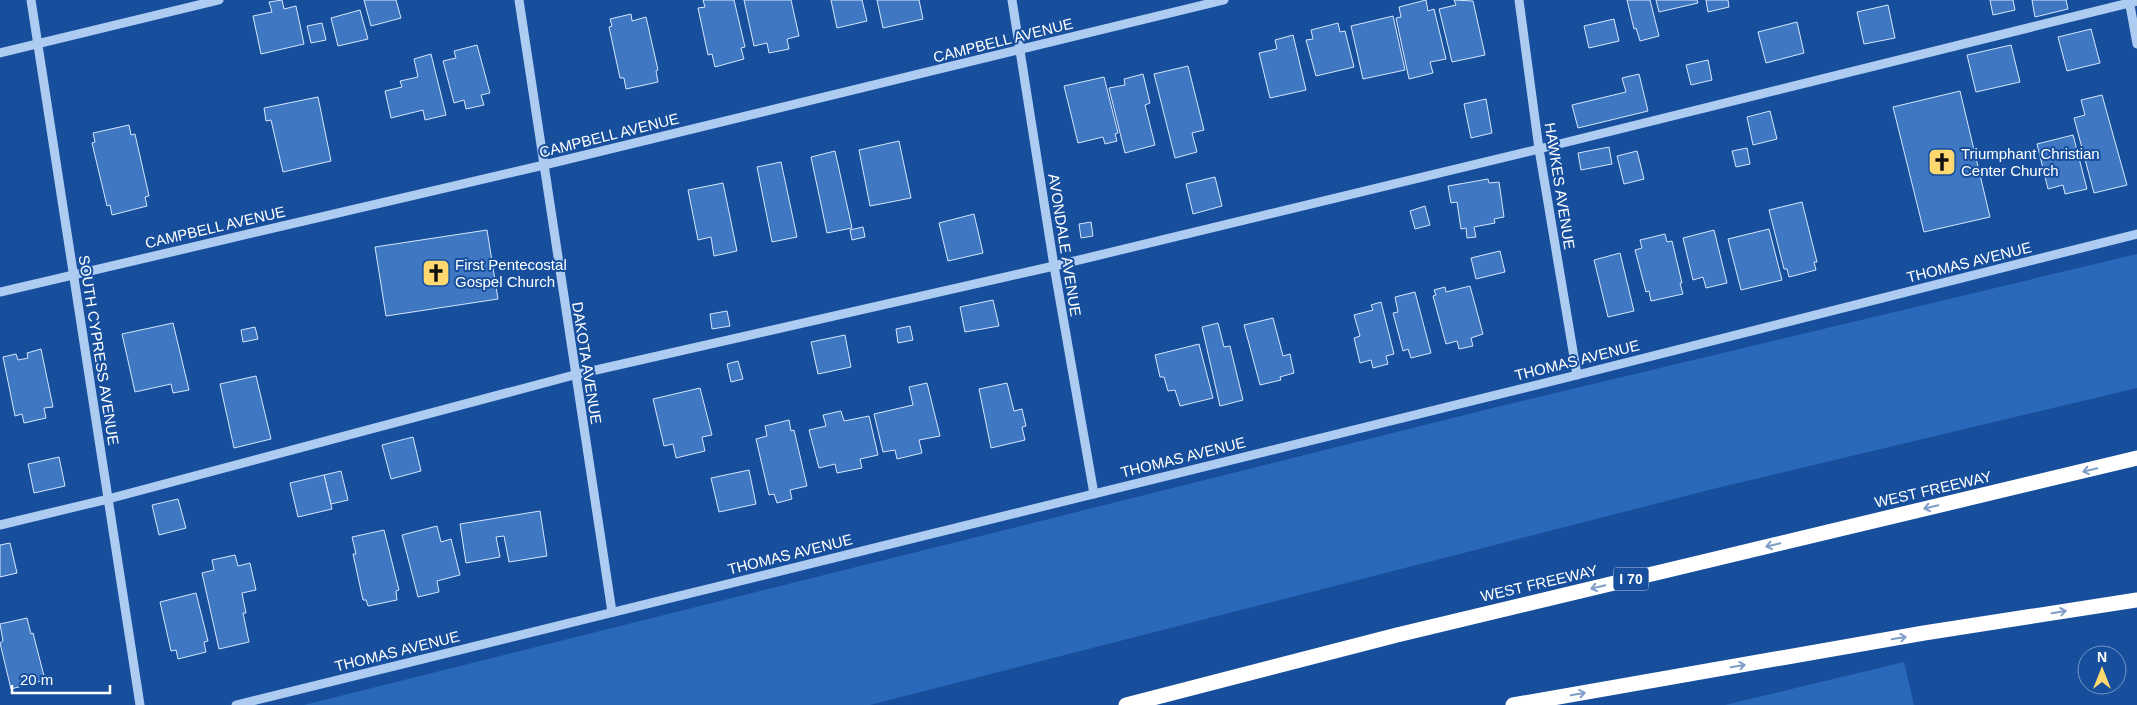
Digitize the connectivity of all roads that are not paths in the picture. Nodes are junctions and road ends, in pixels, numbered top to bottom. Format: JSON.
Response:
{"nodes":[{"id":1,"x":31,"y":0,"type":"edge"},
{"id":2,"x":219,"y":0,"type":"edge"},
{"id":3,"x":519,"y":0,"type":"edge"},
{"id":4,"x":1012,"y":0,"type":"edge"},
{"id":5,"x":1224,"y":0,"type":"edge"},
{"id":6,"x":1519,"y":0,"type":"edge"},
{"id":7,"x":2132,"y":1,"type":"edge"},
{"id":8,"x":38,"y":44,"type":"junction"},
{"id":9,"x":2137,"y":44,"type":"edge"},
{"id":10,"x":1021,"y":50,"type":"junction"},
{"id":11,"x":0,"y":53,"type":"edge"},
{"id":12,"x":1539,"y":149,"type":"junction"},
{"id":13,"x":544,"y":165,"type":"junction"},
{"id":14,"x":2137,"y":234,"type":"edge"},
{"id":15,"x":1054,"y":266,"type":"junction"},
{"id":16,"x":73,"y":274,"type":"junction"},
{"id":17,"x":0,"y":292,"type":"edge"},
{"id":18,"x":1577,"y":375,"type":"junction"},
{"id":19,"x":574,"y":376,"type":"junction"},
{"id":20,"x":2137,"y":458,"type":"edge"},
{"id":21,"x":1094,"y":494,"type":"junction"},
{"id":22,"x":108,"y":500,"type":"junction"},
{"id":23,"x":0,"y":525,"type":"edge"},
{"id":24,"x":2137,"y":600,"type":"edge"},
{"id":25,"x":612,"y":612,"type":"junction"},
{"id":26,"x":140,"y":705,"type":"edge"},
{"id":27,"x":236,"y":705,"type":"edge"},
{"id":28,"x":1126,"y":705,"type":"edge"},
{"id":29,"x":1513,"y":705,"type":"edge"}],
"edges":[{"from":1,"to":8,"type":"street","name":"SOUTH CYPRESS AVENUE"},
{"from":2,"to":8,"type":"street"},
{"from":3,"to":13,"type":"street","name":"DAKOTA AVENUE"},
{"from":4,"to":10,"type":"street","name":"AVONDALE AVENUE"},
{"from":5,"to":10,"type":"street","name":"CAMPBELL AVENUE"},
{"from":6,"to":12,"type":"street","name":"HAWKES AVENUE"},
{"from":7,"to":9,"type":"street"},
{"from":7,"to":12,"type":"street"},
{"from":8,"to":11,"type":"street"},
{"from":8,"to":16,"type":"street","name":"SOUTH CYPRESS AVENUE"},
{"from":10,"to":13,"type":"street","name":"CAMPBELL AVENUE"},
{"from":10,"to":15,"type":"street","name":"AVONDALE AVENUE"},
{"from":12,"to":15,"type":"street"},
{"from":12,"to":18,"type":"street","name":"HAWKES AVENUE"},
{"from":13,"to":16,"type":"street","name":"CAMPBELL AVENUE"},
{"from":13,"to":19,"type":"street","name":"DAKOTA AVENUE"},
{"from":14,"to":18,"type":"street","name":"THOMAS AVENUE"},
{"from":15,"to":19,"type":"street"},
{"from":15,"to":21,"type":"street","name":"AVONDALE AVENUE"},
{"from":16,"to":17,"type":"street","name":"CAMPBELL AVENUE"},
{"from":16,"to":22,"type":"street","name":"SOUTH CYPRESS AVENUE"},
{"from":18,"to":21,"type":"street","name":"THOMAS AVENUE"},
{"from":19,"to":22,"type":"street"},
{"from":19,"to":25,"type":"street","name":"DAKOTA AVENUE"},
{"from":20,"to":28,"type":"highway","name":"WEST FREEWAY","number":"I 70","one_way":true},
{"from":21,"to":25,"type":"street","name":"THOMAS AVENUE"},
{"from":22,"to":23,"type":"street"},
{"from":22,"to":26,"type":"street","name":"SOUTH CYPRESS AVENUE"},
{"from":29,"to":24,"type":"highway","one_way":true},
{"from":25,"to":27,"type":"street","name":"THOMAS AVENUE"}]}
